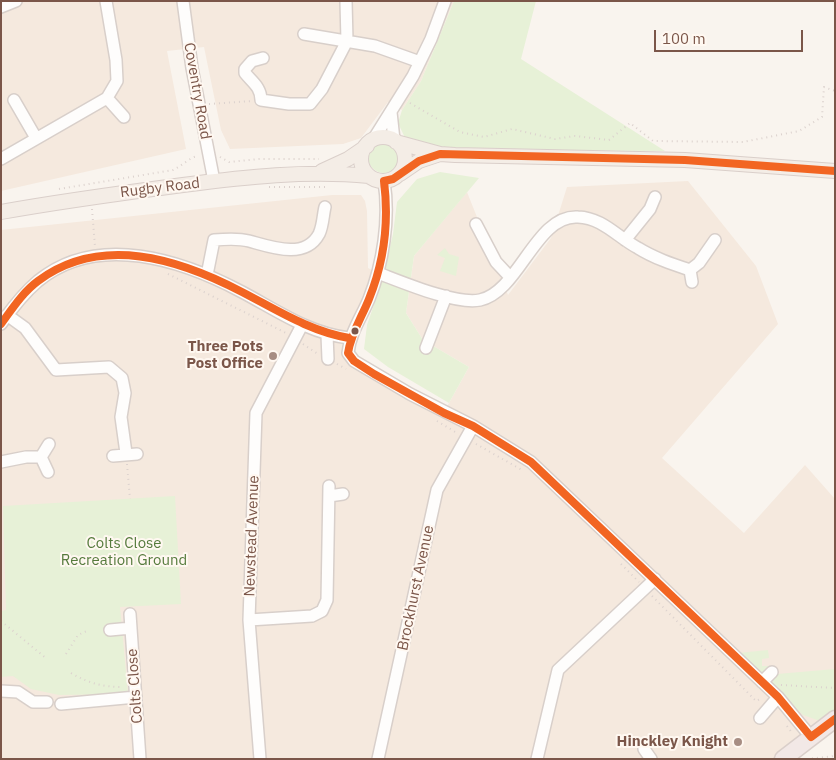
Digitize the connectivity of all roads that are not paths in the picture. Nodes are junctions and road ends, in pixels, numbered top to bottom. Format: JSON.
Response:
{"nodes":[{"id":1,"x":16,"y":1,"type":"edge"},
{"id":2,"x":106,"y":1,"type":"edge"},
{"id":3,"x":183,"y":1,"type":"edge"},
{"id":4,"x":346,"y":1,"type":"edge"},
{"id":5,"x":445,"y":1,"type":"edge"},
{"id":6,"x":1,"y":8,"type":"edge"},
{"id":7,"x":304,"y":34,"type":"dead end"},
{"id":8,"x":347,"y":41,"type":"junction"},
{"id":9,"x":263,"y":58,"type":"dead end"},
{"id":10,"x":420,"y":62,"type":"junction"},
{"id":11,"x":107,"y":98,"type":"junction"},
{"id":12,"x":14,"y":100,"type":"dead end"},
{"id":13,"x":391,"y":112,"type":"junction"},
{"id":14,"x":124,"y":117,"type":"dead end"},
{"id":15,"x":36,"y":138,"type":"junction"},
{"id":16,"x":395,"y":141,"type":"junction"},
{"id":17,"x":370,"y":143,"type":"junction"},
{"id":18,"x":440,"y":154,"type":"junction"},
{"id":19,"x":1,"y":160,"type":"edge"},
{"id":20,"x":321,"y":165,"type":"junction"},
{"id":21,"x":835,"y":171,"type":"edge"},
{"id":22,"x":400,"y":174,"type":"junction"},
{"id":23,"x":369,"y":176,"type":"junction"},
{"id":24,"x":384,"y":181,"type":"junction"},
{"id":25,"x":214,"y":182,"type":"junction"},
{"id":26,"x":655,"y":198,"type":"dead end"},
{"id":27,"x":325,"y":207,"type":"dead end"},
{"id":28,"x":1,"y":212,"type":"edge"},
{"id":29,"x":476,"y":224,"type":"dead end"},
{"id":30,"x":625,"y":240,"type":"junction"},
{"id":31,"x":715,"y":240,"type":"dead end"},
{"id":32,"x":378,"y":273,"type":"junction"},
{"id":33,"x":206,"y":276,"type":"junction"},
{"id":34,"x":510,"y":278,"type":"junction"},
{"id":35,"x":446,"y":296,"type":"junction"},
{"id":36,"x":4,"y":320,"type":"edge"},
{"id":37,"x":302,"y":325,"type":"junction"},
{"id":38,"x":327,"y":335,"type":"junction"},
{"id":39,"x":349,"y":338,"type":"junction"},
{"id":40,"x":426,"y":348,"type":"dead end"},
{"id":41,"x":328,"y":359,"type":"road end"},
{"id":42,"x":473,"y":426,"type":"junction"},
{"id":43,"x":49,"y":444,"type":"dead end"},
{"id":44,"x":113,"y":456,"type":"dead end"},
{"id":45,"x":41,"y":457,"type":"junction"},
{"id":46,"x":1,"y":462,"type":"edge"},
{"id":47,"x":48,"y":472,"type":"dead end"},
{"id":48,"x":343,"y":494,"type":"dead end"},
{"id":49,"x":654,"y":579,"type":"junction"},
{"id":50,"x":130,"y":614,"type":"dead end"},
{"id":51,"x":250,"y":620,"type":"junction"},
{"id":52,"x":131,"y":628,"type":"junction"},
{"id":53,"x":110,"y":630,"type":"dead end"},
{"id":54,"x":772,"y":672,"type":"dead end"},
{"id":55,"x":762,"y":682,"type":"junction"},
{"id":56,"x":3,"y":691,"type":"edge"},
{"id":57,"x":135,"y":692,"type":"junction"},
{"id":58,"x":778,"y":697,"type":"junction"},
{"id":59,"x":47,"y":702,"type":"dead end"},
{"id":60,"x":61,"y":704,"type":"dead end"},
{"id":61,"x":760,"y":718,"type":"dead end"},
{"id":62,"x":835,"y":719,"type":"edge"},
{"id":63,"x":811,"y":737,"type":"junction"},
{"id":64,"x":140,"y":759,"type":"edge"},
{"id":65,"x":260,"y":759,"type":"edge"},
{"id":66,"x":378,"y":759,"type":"edge"},
{"id":67,"x":537,"y":759,"type":"edge"},
{"id":68,"x":783,"y":759,"type":"edge"}],
"edges":[{"from":1,"to":6,"type":"street"},
{"from":2,"to":11,"type":"street"},
{"from":3,"to":25,"type":"street","name":"Coventry Road"},
{"from":4,"to":8,"type":"street"},
{"from":5,"to":10,"type":"street"},
{"from":7,"to":8,"type":"street"},
{"from":8,"to":9,"type":"street"},
{"from":8,"to":10,"type":"street"},
{"from":10,"to":13,"type":"street"},
{"from":11,"to":14,"type":"street"},
{"from":11,"to":15,"type":"street"},
{"from":12,"to":15,"type":"street"},
{"from":13,"to":16,"type":"street"},
{"from":13,"to":17,"type":"street"},
{"from":15,"to":19,"type":"street"},
{"from":16,"to":17,"type":"main road"},
{"from":16,"to":18,"type":"main road"},
{"from":16,"to":22,"type":"main road"},
{"from":17,"to":20,"type":"main road","name":"Rugby Road"},
{"from":17,"to":23,"type":"main road"},
{"from":18,"to":21,"type":"main road"},
{"from":18,"to":22,"type":"main road"},
{"from":20,"to":23,"type":"main road","name":"Rugby Road"},
{"from":20,"to":25,"type":"main road","name":"Rugby Road"},
{"from":22,"to":24,"type":"main road"},
{"from":23,"to":24,"type":"main road"},
{"from":24,"to":32,"type":"street"},
{"from":25,"to":28,"type":"main road","name":"Rugby Road"},
{"from":26,"to":30,"type":"street"},
{"from":27,"to":33,"type":"street"},
{"from":29,"to":34,"type":"street"},
{"from":30,"to":31,"type":"street"},
{"from":30,"to":34,"type":"street"},
{"from":32,"to":35,"type":"street"},
{"from":32,"to":39,"type":"street"},
{"from":33,"to":36,"type":"street"},
{"from":33,"to":37,"type":"street"},
{"from":34,"to":35,"type":"street"},
{"from":35,"to":40,"type":"street"},
{"from":36,"to":44,"type":"street"},
{"from":37,"to":38,"type":"street"},
{"from":37,"to":51,"type":"street","name":"Newstead Avenue"},
{"from":38,"to":39,"type":"street"},
{"from":38,"to":41,"type":"street"},
{"from":39,"to":42,"type":"street"},
{"from":42,"to":49,"type":"street"},
{"from":42,"to":66,"type":"street","name":"Brockhurst Avenue"},
{"from":43,"to":45,"type":"street"},
{"from":45,"to":46,"type":"street"},
{"from":45,"to":47,"type":"street"},
{"from":48,"to":51,"type":"street"},
{"from":49,"to":55,"type":"street"},
{"from":49,"to":67,"type":"street"},
{"from":50,"to":52,"type":"street","name":"Colts Close"},
{"from":51,"to":65,"type":"street","name":"Newstead Avenue"},
{"from":52,"to":53,"type":"street"},
{"from":52,"to":57,"type":"street","name":"Colts Close"},
{"from":54,"to":55,"type":"street"},
{"from":55,"to":58,"type":"street"},
{"from":56,"to":59,"type":"street"},
{"from":57,"to":60,"type":"street"},
{"from":57,"to":64,"type":"street","name":"Colts Close"},
{"from":58,"to":61,"type":"street"},
{"from":58,"to":63,"type":"street"},
{"from":62,"to":63,"type":"highway"},
{"from":63,"to":68,"type":"highway"}]}
